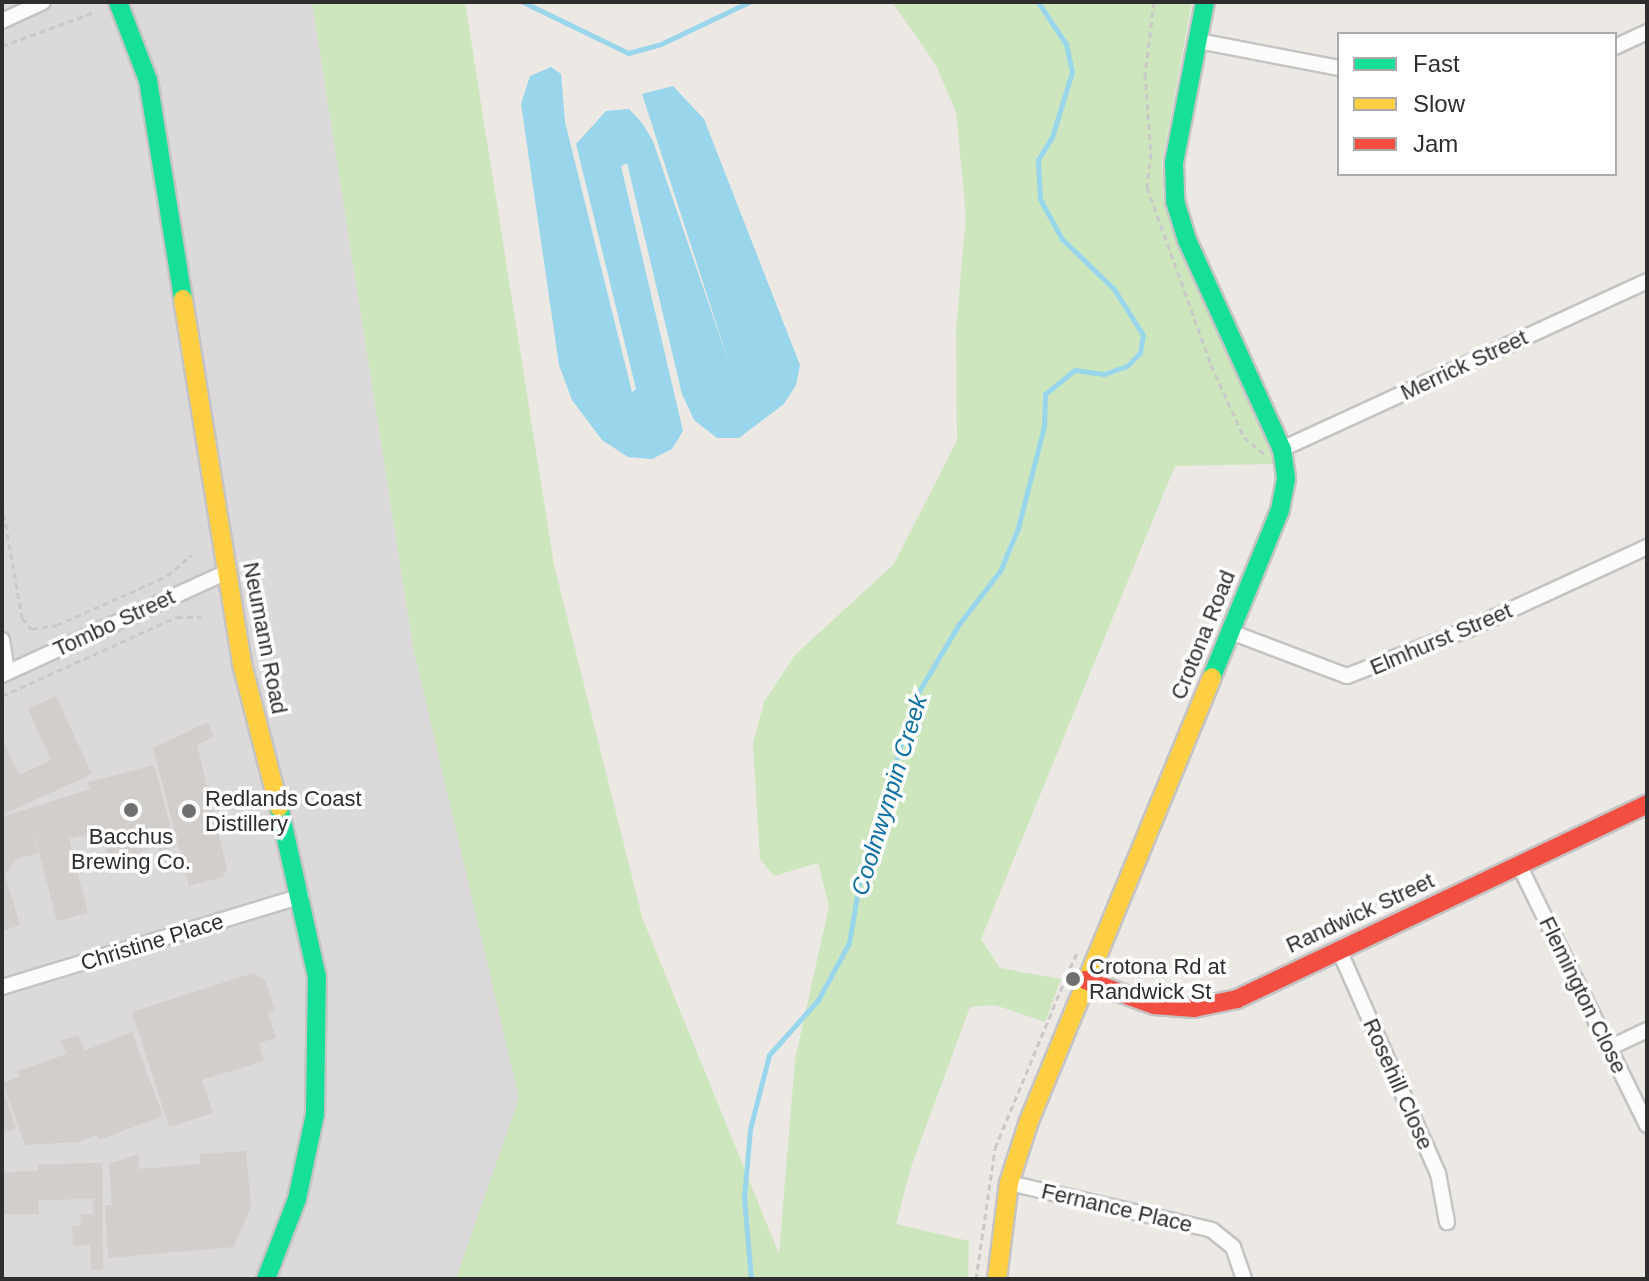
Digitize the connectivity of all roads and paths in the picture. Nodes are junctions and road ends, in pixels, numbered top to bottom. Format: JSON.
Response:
{"nodes":[{"id":1,"x":43,"y":2,"type":"edge"},
{"id":2,"x":118,"y":2,"type":"edge"},
{"id":3,"x":1154,"y":2,"type":"edge"},
{"id":4,"x":1205,"y":2,"type":"edge"},
{"id":5,"x":92,"y":13,"type":"dead end"},
{"id":6,"x":2,"y":21,"type":"edge"},
{"id":7,"x":1647,"y":32,"type":"edge"},
{"id":8,"x":1198,"y":41,"type":"junction"},
{"id":9,"x":2,"y":46,"type":"edge"},
{"id":10,"x":1617,"y":46,"type":"edge"},
{"id":11,"x":1337,"y":68,"type":"edge"},
{"id":12,"x":1647,"y":281,"type":"edge"},
{"id":13,"x":1282,"y":449,"type":"junction"},
{"id":14,"x":1267,"y":463,"type":"dead end"},
{"id":15,"x":2,"y":504,"type":"edge"},
{"id":16,"x":1647,"y":547,"type":"edge"},
{"id":17,"x":191,"y":555,"type":"dead end"},
{"id":18,"x":227,"y":572,"type":"junction"},
{"id":19,"x":201,"y":617,"type":"dead end"},
{"id":20,"x":1231,"y":632,"type":"junction"},
{"id":21,"x":2,"y":640,"type":"edge"},
{"id":22,"x":4,"y":674,"type":"edge"},
{"id":23,"x":2,"y":696,"type":"edge"},
{"id":24,"x":1647,"y":804,"type":"edge"},
{"id":25,"x":1519,"y":865,"type":"junction"},
{"id":26,"x":302,"y":896,"type":"junction"},
{"id":27,"x":1083,"y":938,"type":"dead end"},
{"id":28,"x":1339,"y":950,"type":"junction"},
{"id":29,"x":1085,"y":980,"type":"junction"},
{"id":30,"x":2,"y":987,"type":"edge"},
{"id":31,"x":1647,"y":1030,"type":"edge"},
{"id":32,"x":1609,"y":1048,"type":"junction"},
{"id":33,"x":1647,"y":1125,"type":"edge"},
{"id":34,"x":1009,"y":1183,"type":"junction"},
{"id":35,"x":1447,"y":1222,"type":"dead end"},
{"id":36,"x":266,"y":1279,"type":"edge"},
{"id":37,"x":976,"y":1279,"type":"edge"},
{"id":38,"x":997,"y":1279,"type":"edge"},
{"id":39,"x":1244,"y":1279,"type":"edge"}],
"edges":[{"from":1,"to":6,"type":"street"},
{"from":2,"to":18,"type":"street","name":"Neumann Road"},
{"from":3,"to":14,"type":"path"},
{"from":4,"to":8,"type":"street","name":"Crotona Road"},
{"from":5,"to":9,"type":"path"},
{"from":7,"to":10,"type":"street"},
{"from":8,"to":11,"type":"street"},
{"from":8,"to":13,"type":"street","name":"Crotona Road"},
{"from":12,"to":13,"type":"street","name":"Merrick Street"},
{"from":13,"to":20,"type":"street","name":"Crotona Road"},
{"from":15,"to":17,"type":"path"},
{"from":16,"to":20,"type":"street","name":"Elmhurst Street"},
{"from":18,"to":22,"type":"street","name":"Tombo Street"},
{"from":18,"to":26,"type":"street","name":"Neumann Road"},
{"from":19,"to":23,"type":"path"},
{"from":20,"to":29,"type":"street","name":"Crotona Road"},
{"from":21,"to":22,"type":"street"},
{"from":24,"to":25,"type":"street","name":"Randwick Street"},
{"from":25,"to":28,"type":"street","name":"Randwick Street"},
{"from":25,"to":32,"type":"street","name":"Flemington Close"},
{"from":26,"to":30,"type":"street","name":"Christine Place"},
{"from":26,"to":36,"type":"street","name":"Neumann Road"},
{"from":27,"to":37,"type":"path"},
{"from":28,"to":29,"type":"street","name":"Randwick Street"},
{"from":28,"to":35,"type":"street","name":"Rosehill Close"},
{"from":29,"to":34,"type":"street","name":"Crotona Road"},
{"from":31,"to":32,"type":"street"},
{"from":32,"to":33,"type":"street","name":"Flemington Close"},
{"from":34,"to":38,"type":"street","name":"Crotona Road"},
{"from":34,"to":39,"type":"street","name":"Fernance Place"}]}
